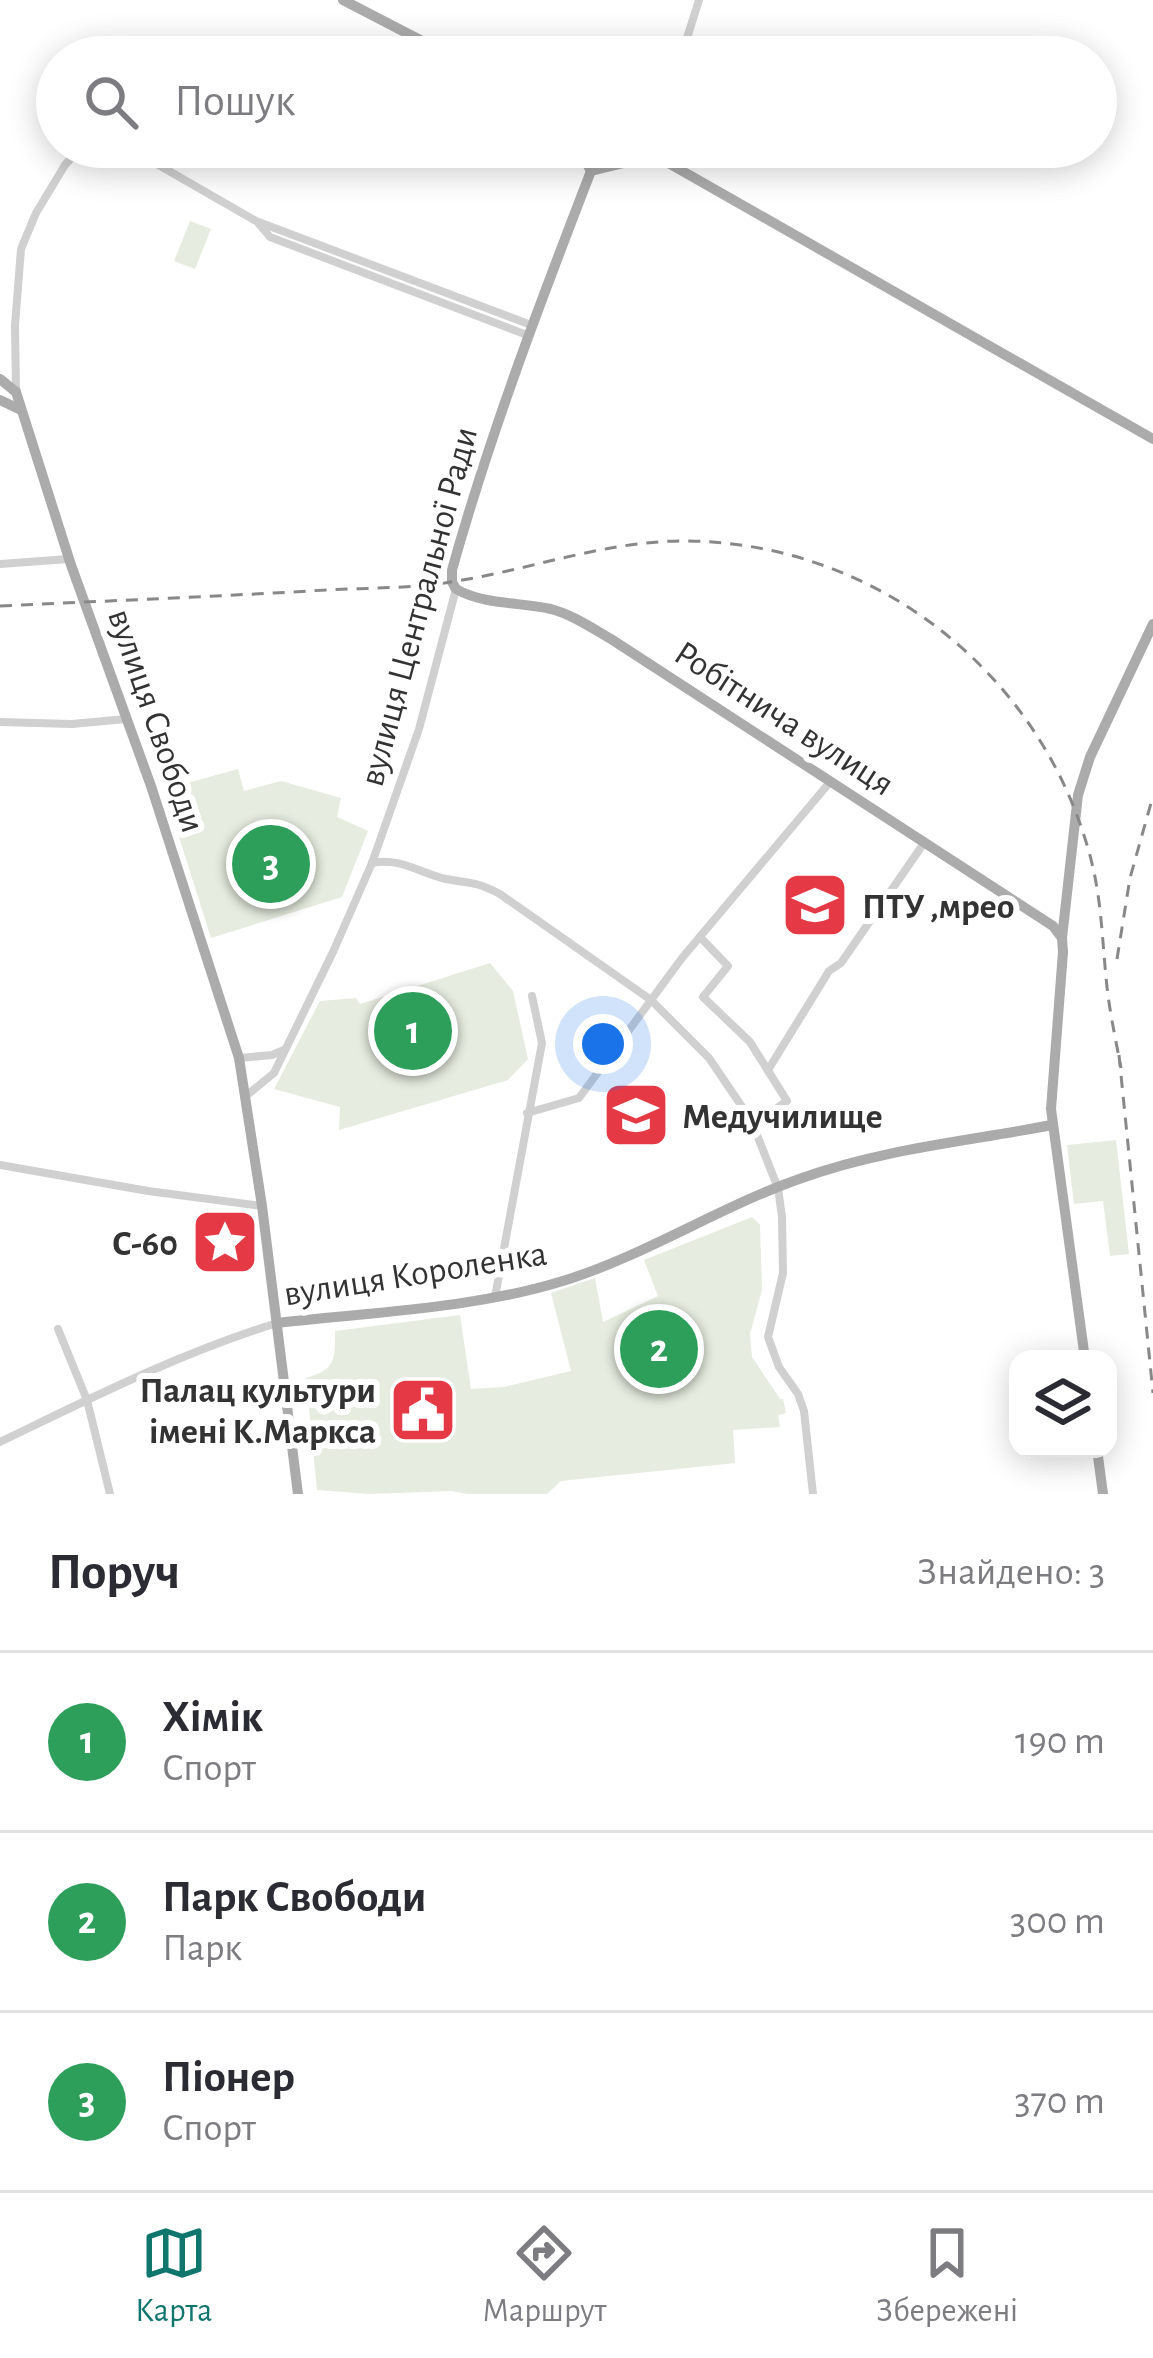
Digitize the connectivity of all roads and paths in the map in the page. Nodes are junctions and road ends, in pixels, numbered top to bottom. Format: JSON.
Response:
{"nodes":[{"id":1,"x":343,"y":0,"type":"edge"},
{"id":2,"x":699,"y":0,"type":"edge"},
{"id":3,"x":412,"y":36,"type":"edge"},
{"id":4,"x":688,"y":36,"type":"edge"},
{"id":5,"x":63,"y":168,"type":"edge"},
{"id":6,"x":164,"y":168,"type":"edge"},
{"id":7,"x":589,"y":168,"type":"edge"},
{"id":8,"x":603,"y":168,"type":"edge"},
{"id":9,"x":677,"y":168,"type":"edge"},
{"id":10,"x":591,"y":171,"type":"junction"},
{"id":11,"x":529,"y":330,"type":"junction"},
{"id":12,"x":0,"y":379,"type":"edge"},
{"id":13,"x":16,"y":392,"type":"junction"},
{"id":14,"x":0,"y":400,"type":"edge"},
{"id":15,"x":21,"y":410,"type":"junction"},
{"id":16,"x":1153,"y":439,"type":"edge"},
{"id":17,"x":69,"y":559,"type":"junction"},
{"id":18,"x":0,"y":564,"type":"edge"},
{"id":19,"x":456,"y":589,"type":"junction"},
{"id":20,"x":1153,"y":624,"type":"edge"},
{"id":21,"x":126,"y":719,"type":"junction"},
{"id":22,"x":0,"y":722,"type":"edge"},
{"id":23,"x":830,"y":782,"type":"junction"},
{"id":24,"x":924,"y":843,"type":"junction"},
{"id":25,"x":372,"y":863,"type":"junction"},
{"id":26,"x":700,"y":937,"type":"junction"},
{"id":27,"x":1062,"y":938,"type":"junction"},
{"id":28,"x":532,"y":996,"type":"dead end"},
{"id":29,"x":651,"y":1000,"type":"junction"},
{"id":30,"x":286,"y":1049,"type":"junction"},
{"id":31,"x":239,"y":1058,"type":"junction"},
{"id":32,"x":769,"y":1068,"type":"junction"},
{"id":33,"x":246,"y":1096,"type":"junction"},
{"id":34,"x":527,"y":1112,"type":"junction"},
{"id":35,"x":753,"y":1125,"type":"junction"},
{"id":36,"x":1052,"y":1125,"type":"junction"},
{"id":37,"x":0,"y":1165,"type":"edge"},
{"id":38,"x":778,"y":1187,"type":"junction"},
{"id":39,"x":262,"y":1206,"type":"junction"},
{"id":40,"x":495,"y":1297,"type":"junction"},
{"id":41,"x":277,"y":1323,"type":"junction"},
{"id":42,"x":58,"y":1329,"type":"dead end"},
{"id":43,"x":1084,"y":1350,"type":"edge"},
{"id":44,"x":87,"y":1400,"type":"junction"},
{"id":45,"x":0,"y":1442,"type":"edge"},
{"id":46,"x":1098,"y":1458,"type":"edge"},
{"id":47,"x":110,"y":1494,"type":"edge"},
{"id":48,"x":298,"y":1494,"type":"edge"},
{"id":49,"x":813,"y":1494,"type":"edge"},
{"id":50,"x":1103,"y":1494,"type":"edge"}],
"edges":[{"from":1,"to":3,"type":"main road"},
{"from":2,"to":4,"type":"street"},
{"from":5,"to":13,"type":"street"},
{"from":6,"to":11,"type":"street"},
{"from":7,"to":10,"type":"main road"},
{"from":8,"to":10,"type":"main road"},
{"from":9,"to":16,"type":"main road"},
{"from":10,"to":11,"type":"main road","name":"вулиця Центральної Ради"},
{"from":11,"to":19,"type":"main road","name":"вулиця Центральної Ради"},
{"from":12,"to":13,"type":"main road"},
{"from":13,"to":14,"type":"main road"},
{"from":13,"to":15,"type":"main road","name":"вулиця Свободи"},
{"from":14,"to":15,"type":"main road"},
{"from":15,"to":17,"type":"main road","name":"вулиця Свободи"},
{"from":17,"to":18,"type":"street"},
{"from":17,"to":21,"type":"main road","name":"вулиця Свободи"},
{"from":19,"to":23,"type":"main road","name":"Робітнича вулиця"},
{"from":19,"to":25,"type":"street","name":"вулиця Центральної Ради"},
{"from":20,"to":27,"type":"main road"},
{"from":21,"to":22,"type":"street"},
{"from":21,"to":31,"type":"main road","name":"вулиця Свободи"},
{"from":23,"to":24,"type":"main road","name":"Робітнича вулиця"},
{"from":23,"to":26,"type":"street"},
{"from":24,"to":27,"type":"main road","name":"Робітнича вулиця"},
{"from":24,"to":32,"type":"street"},
{"from":25,"to":29,"type":"street"},
{"from":25,"to":30,"type":"street","name":"вулиця Центральної Ради"},
{"from":26,"to":29,"type":"street"},
{"from":26,"to":32,"type":"street"},
{"from":27,"to":36,"type":"main road"},
{"from":28,"to":34,"type":"street"},
{"from":29,"to":34,"type":"street"},
{"from":29,"to":35,"type":"street"},
{"from":30,"to":31,"type":"street"},
{"from":30,"to":33,"type":"street","name":"вулиця Центральної Ради"},
{"from":31,"to":33,"type":"main road","name":"вулиця Свободи"},
{"from":32,"to":35,"type":"street"},
{"from":33,"to":39,"type":"main road","name":"вулиця Свободи"},
{"from":34,"to":40,"type":"street"},
{"from":35,"to":38,"type":"street"},
{"from":36,"to":38,"type":"main road","name":"вулиця Короленка"},
{"from":36,"to":43,"type":"main road"},
{"from":37,"to":39,"type":"street"},
{"from":38,"to":40,"type":"main road","name":"вулиця Короленка"},
{"from":38,"to":49,"type":"street"},
{"from":39,"to":41,"type":"main road","name":"вулиця Свободи"},
{"from":40,"to":41,"type":"main road","name":"вулиця Короленка"},
{"from":41,"to":44,"type":"street","name":"вулиця Короленка"},
{"from":41,"to":48,"type":"main road","name":"вулиця Свободи"},
{"from":42,"to":44,"type":"street"},
{"from":44,"to":45,"type":"street","name":"вулиця Короленка"},
{"from":44,"to":47,"type":"street"},
{"from":46,"to":50,"type":"main road"}]}
